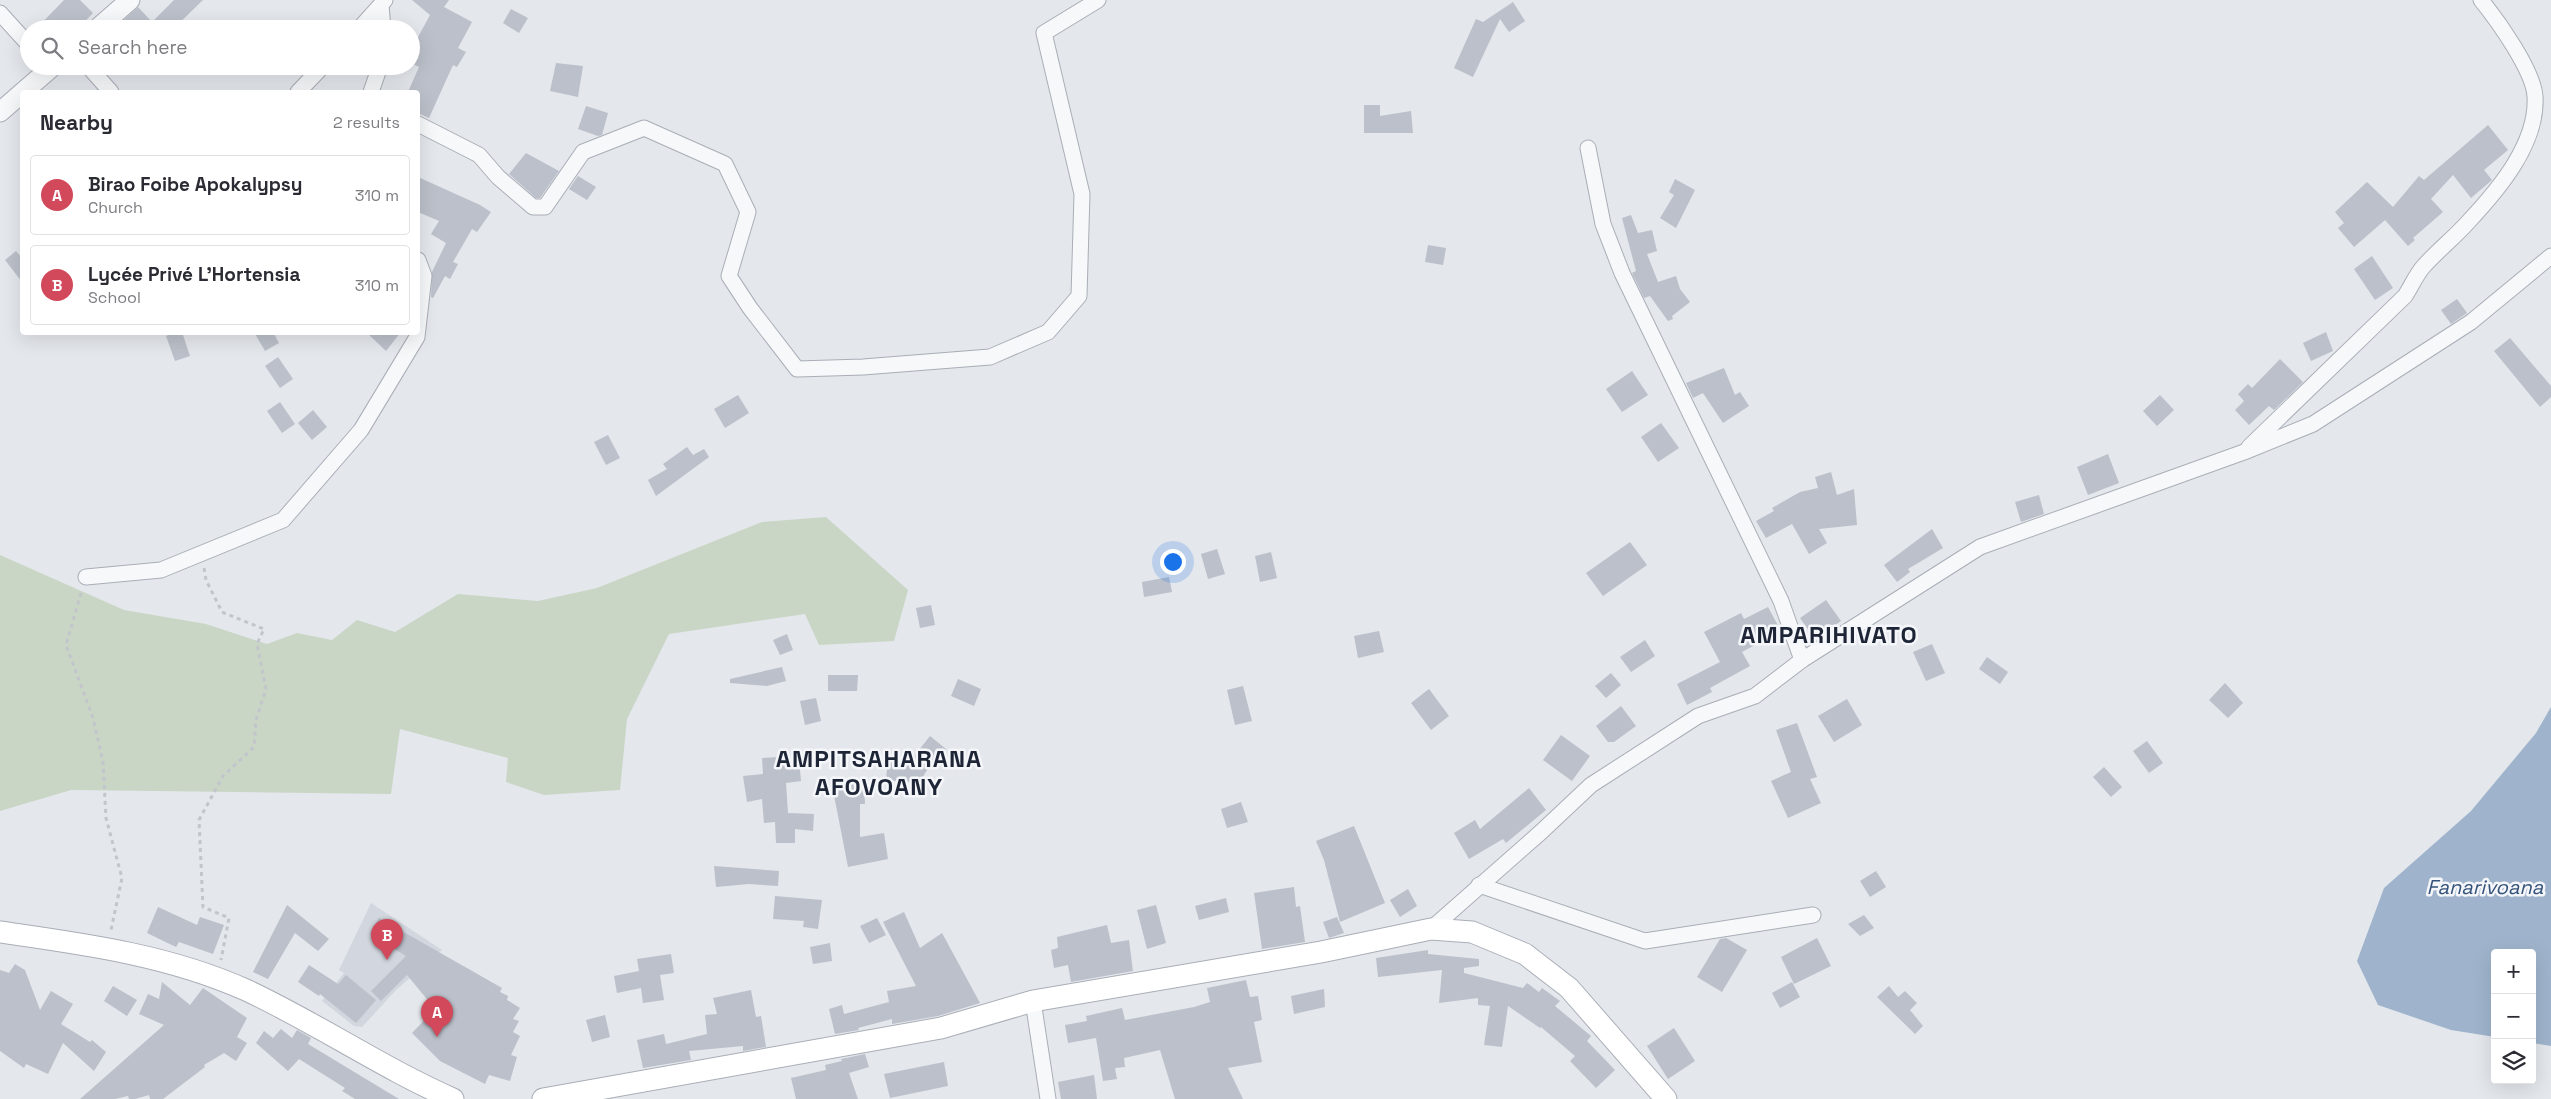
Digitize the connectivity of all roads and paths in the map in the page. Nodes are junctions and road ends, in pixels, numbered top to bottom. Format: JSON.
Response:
{"nodes":[{"id":1,"x":130,"y":0,"type":"edge"},
{"id":2,"x":1098,"y":0,"type":"edge"},
{"id":3,"x":2481,"y":0,"type":"edge"},
{"id":4,"x":383,"y":3,"type":"edge"},
{"id":5,"x":0,"y":13,"type":"edge"},
{"id":6,"x":107,"y":20,"type":"edge"},
{"id":7,"x":367,"y":20,"type":"edge"},
{"id":8,"x":384,"y":20,"type":"edge"},
{"id":9,"x":20,"y":35,"type":"edge"},
{"id":10,"x":41,"y":75,"type":"edge"},
{"id":11,"x":96,"y":75,"type":"edge"},
{"id":12,"x":314,"y":75,"type":"edge"},
{"id":13,"x":377,"y":75,"type":"edge"},
{"id":14,"x":24,"y":90,"type":"edge"},
{"id":15,"x":109,"y":90,"type":"edge"},
{"id":16,"x":300,"y":90,"type":"edge"},
{"id":17,"x":372,"y":90,"type":"edge"},
{"id":18,"x":20,"y":94,"type":"edge"},
{"id":19,"x":0,"y":112,"type":"edge"},
{"id":20,"x":420,"y":125,"type":"edge"},
{"id":21,"x":1588,"y":148,"type":"dead end"},
{"id":22,"x":2551,"y":256,"type":"edge"},
{"id":23,"x":420,"y":265,"type":"edge"},
{"id":24,"x":420,"y":311,"type":"edge"},
{"id":25,"x":417,"y":335,"type":"edge"},
{"id":26,"x":2244,"y":452,"type":"junction"},
{"id":27,"x":202,"y":553,"type":"junction"},
{"id":28,"x":86,"y":577,"type":"joint"},
{"id":29,"x":1802,"y":660,"type":"junction"},
{"id":30,"x":1479,"y":885,"type":"junction"},
{"id":31,"x":1813,"y":915,"type":"dead end"},
{"id":32,"x":1431,"y":929,"type":"junction"},
{"id":33,"x":0,"y":932,"type":"edge"},
{"id":34,"x":108,"y":948,"type":"junction"},
{"id":35,"x":216,"y":980,"type":"junction"},
{"id":36,"x":1033,"y":1001,"type":"junction"},
{"id":37,"x":454,"y":1099,"type":"edge"},
{"id":38,"x":543,"y":1099,"type":"edge"},
{"id":39,"x":1048,"y":1099,"type":"edge"},
{"id":40,"x":1666,"y":1099,"type":"edge"}],
"edges":[{"from":1,"to":6,"type":"street"},
{"from":2,"to":20,"type":"street"},
{"from":3,"to":26,"type":"street"},
{"from":4,"to":7,"type":"street"},
{"from":4,"to":8,"type":"street"},
{"from":5,"to":9,"type":"street"},
{"from":10,"to":14,"type":"street"},
{"from":11,"to":15,"type":"street"},
{"from":12,"to":16,"type":"street"},
{"from":13,"to":17,"type":"street"},
{"from":18,"to":19,"type":"street"},
{"from":21,"to":29,"type":"street"},
{"from":22,"to":26,"type":"street"},
{"from":23,"to":24,"type":"street"},
{"from":25,"to":27,"type":"street"},
{"from":26,"to":29,"type":"street"},
{"from":27,"to":28,"type":"street"},
{"from":27,"to":35,"type":"path"},
{"from":28,"to":34,"type":"path"},
{"from":29,"to":30,"type":"street"},
{"from":30,"to":31,"type":"street"},
{"from":30,"to":32,"type":"street"},
{"from":32,"to":36,"type":"main road"},
{"from":32,"to":40,"type":"main road"},
{"from":33,"to":34,"type":"main road"},
{"from":34,"to":35,"type":"main road"},
{"from":35,"to":37,"type":"main road"},
{"from":36,"to":38,"type":"main road"},
{"from":36,"to":39,"type":"street"}]}
